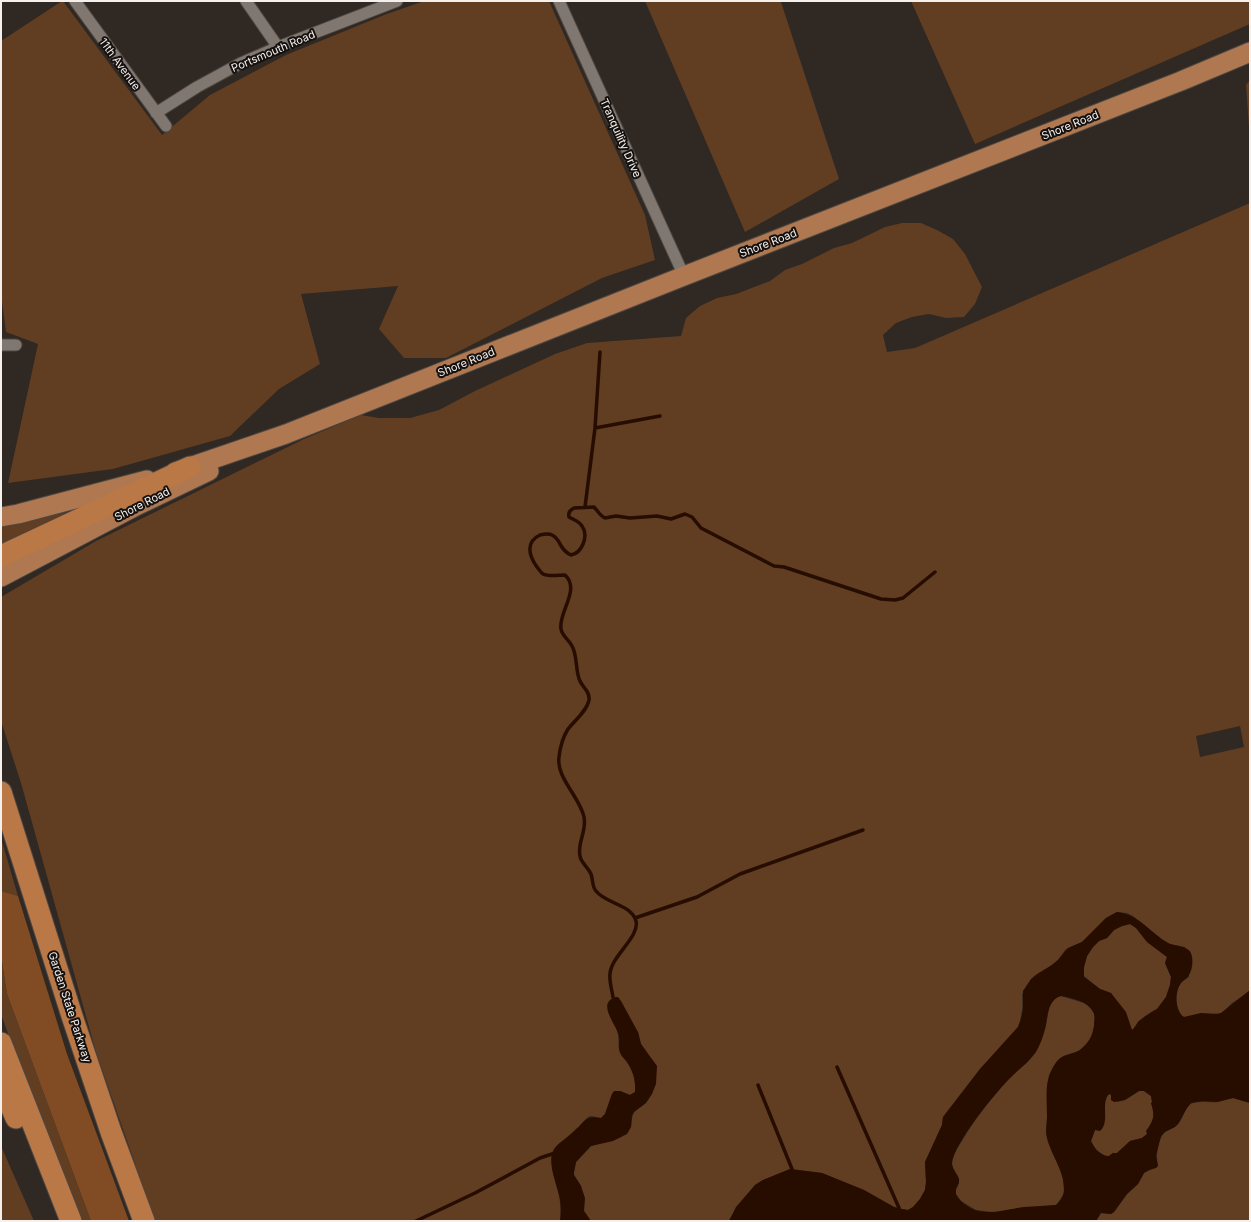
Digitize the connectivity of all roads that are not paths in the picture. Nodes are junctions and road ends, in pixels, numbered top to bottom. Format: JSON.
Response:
{"nodes":[{"id":1,"x":75,"y":1,"type":"edge"},
{"id":2,"x":246,"y":1,"type":"edge"},
{"id":3,"x":397,"y":1,"type":"edge"},
{"id":4,"x":559,"y":1,"type":"edge"},
{"id":5,"x":278,"y":47,"type":"junction"},
{"id":6,"x":1250,"y":52,"type":"edge"},
{"id":7,"x":156,"y":113,"type":"junction"},
{"id":8,"x":166,"y":126,"type":"dead end"},
{"id":9,"x":684,"y":276,"type":"junction"},
{"id":10,"x":1,"y":345,"type":"edge"},
{"id":11,"x":16,"y":345,"type":"dead end"},
{"id":12,"x":286,"y":434,"type":"junction"},
{"id":13,"x":190,"y":467,"type":"junction"},
{"id":14,"x":1,"y":517,"type":"edge"},
{"id":15,"x":1,"y":556,"type":"edge"},
{"id":16,"x":1,"y":577,"type":"edge"},
{"id":17,"x":1,"y":792,"type":"edge"},
{"id":18,"x":1,"y":1043,"type":"edge"},
{"id":19,"x":1,"y":1084,"type":"edge"},
{"id":20,"x":59,"y":1221,"type":"edge"},
{"id":21,"x":71,"y":1221,"type":"edge"},
{"id":22,"x":144,"y":1221,"type":"edge"}],
"edges":[{"from":1,"to":7,"type":"street","name":"11th Avenue"},
{"from":2,"to":5,"type":"street"},
{"from":3,"to":5,"type":"street","name":"Portsmouth Road"},
{"from":4,"to":9,"type":"street","name":"Tranquility Drive"},
{"from":5,"to":7,"type":"street","name":"Portsmouth Road"},
{"from":6,"to":9,"type":"highway","name":"Shore Road"},
{"from":7,"to":8,"type":"street","name":"11th Avenue"},
{"from":9,"to":12,"type":"highway","name":"Shore Road"},
{"from":10,"to":11,"type":"street"},
{"from":12,"to":13,"type":"highway","name":"Shore Road"},
{"from":12,"to":16,"type":"highway","name":"Shore Road"},
{"from":13,"to":14,"type":"highway","name":"Shore Road"},
{"from":13,"to":15,"type":"highway"},
{"from":17,"to":22,"type":"highway","name":"Garden State Parkway"},
{"from":18,"to":21,"type":"highway"},
{"from":19,"to":20,"type":"highway"}]}
